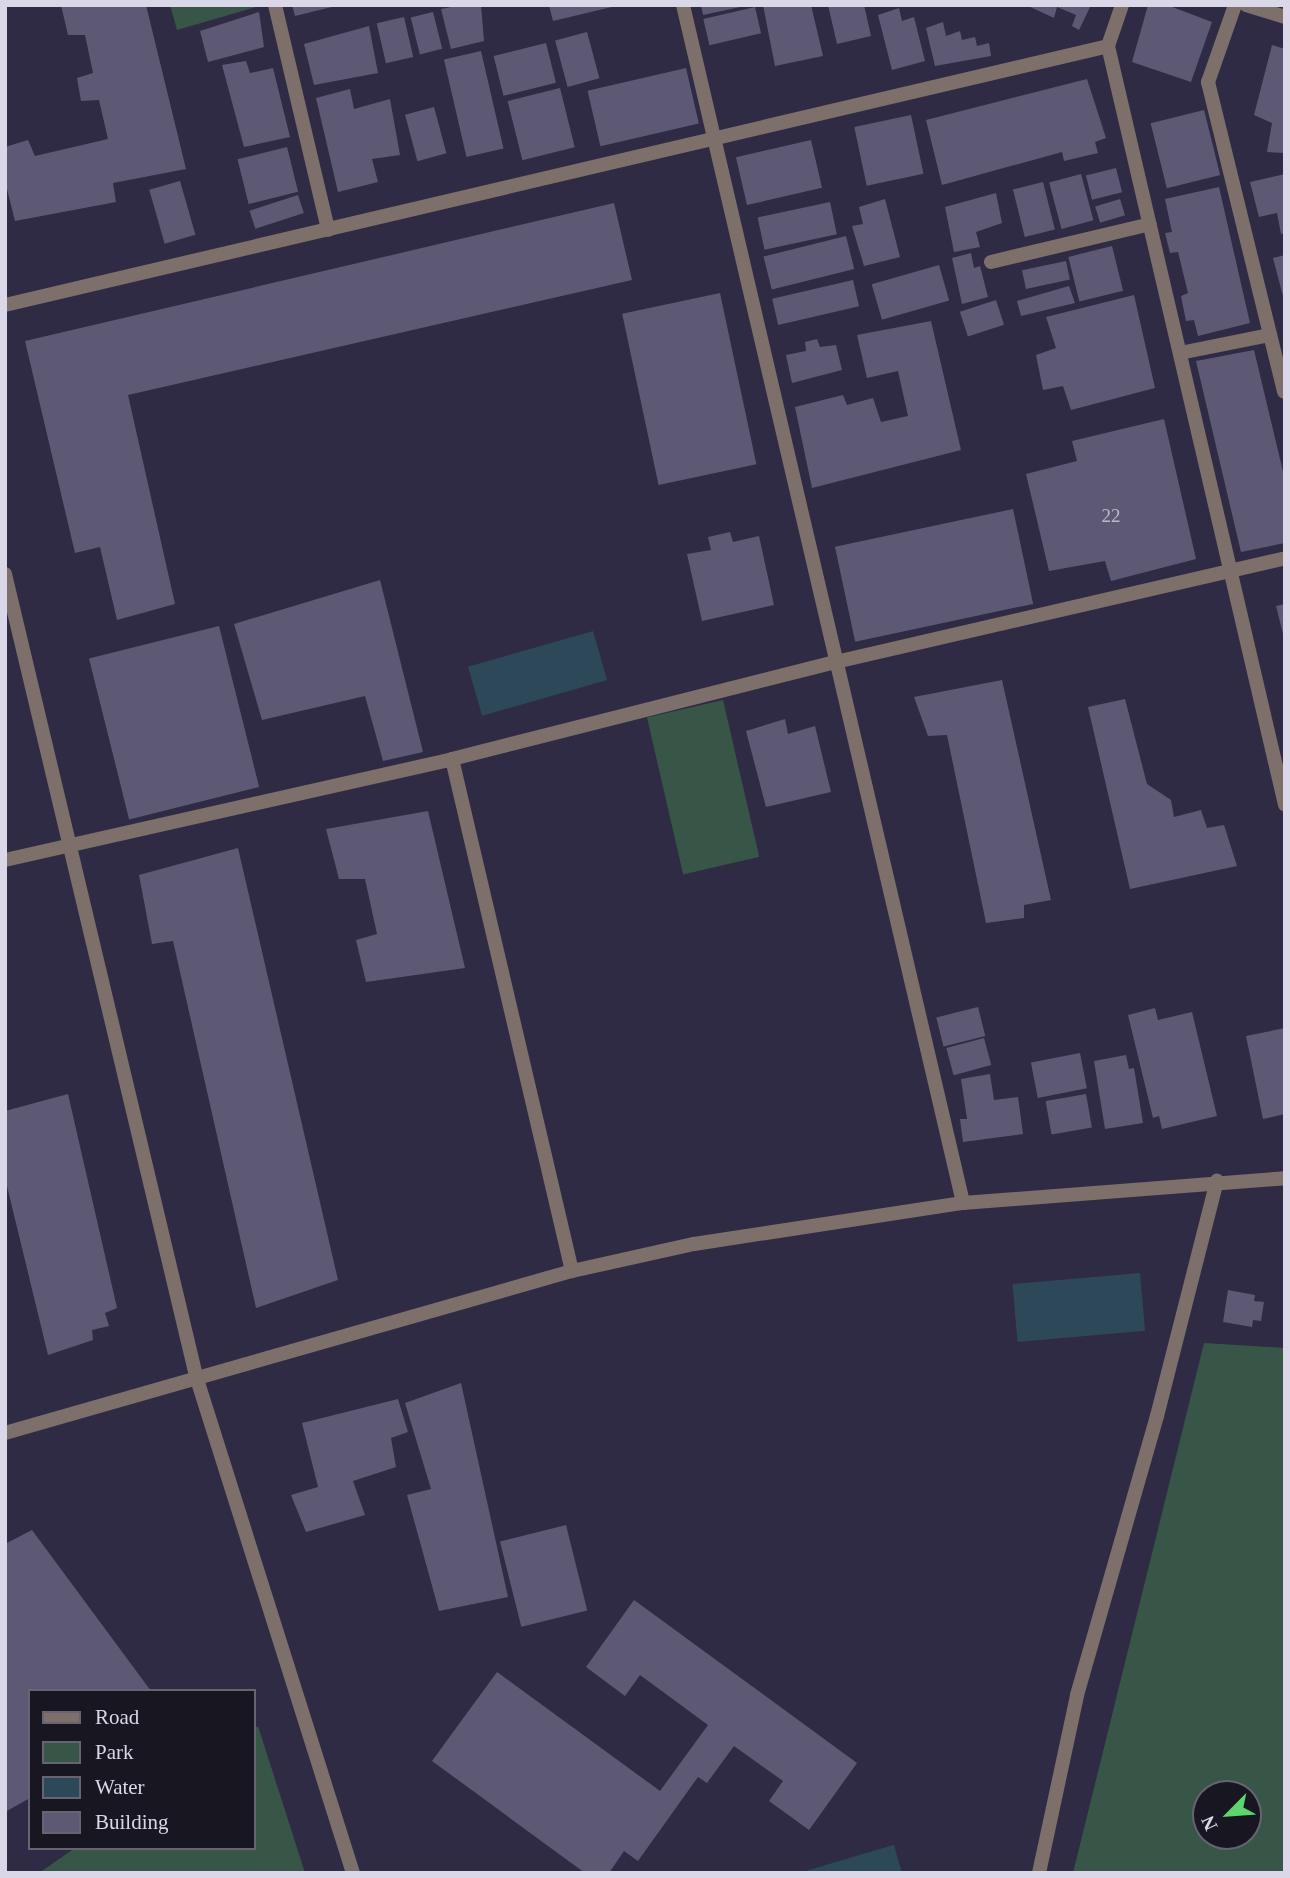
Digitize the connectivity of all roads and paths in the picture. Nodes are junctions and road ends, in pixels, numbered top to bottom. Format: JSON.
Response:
{"nodes":[{"id":1,"x":275,"y":5,"type":"edge"},
{"id":2,"x":683,"y":5,"type":"edge"},
{"id":3,"x":1122,"y":5,"type":"edge"},
{"id":4,"x":1235,"y":5,"type":"edge"},
{"id":5,"x":1246,"y":5,"type":"edge"},
{"id":6,"x":1285,"y":17,"type":"edge"},
{"id":7,"x":1108,"y":46,"type":"junction"},
{"id":8,"x":715,"y":137,"type":"junction"},
{"id":9,"x":1150,"y":224,"type":"junction"},
{"id":10,"x":328,"y":230,"type":"junction"},
{"id":11,"x":991,"y":262,"type":"dead end"},
{"id":12,"x":5,"y":305,"type":"edge"},
{"id":13,"x":1270,"y":335,"type":"junction"},
{"id":14,"x":1180,"y":353,"type":"junction"},
{"id":15,"x":1284,"y":392,"type":"edge"},
{"id":16,"x":1285,"y":558,"type":"edge"},
{"id":17,"x":1232,"y":571,"type":"junction"},
{"id":18,"x":5,"y":574,"type":"edge"},
{"id":19,"x":840,"y":661,"type":"junction"},
{"id":20,"x":452,"y":759,"type":"junction"},
{"id":21,"x":1285,"y":805,"type":"edge"},
{"id":22,"x":70,"y":845,"type":"junction"},
{"id":23,"x":5,"y":860,"type":"edge"},
{"id":24,"x":1285,"y":1178,"type":"edge"},
{"id":25,"x":1217,"y":1181,"type":"junction"},
{"id":26,"x":963,"y":1203,"type":"junction"},
{"id":27,"x":572,"y":1271,"type":"junction"},
{"id":28,"x":196,"y":1376,"type":"junction"},
{"id":29,"x":5,"y":1433,"type":"edge"},
{"id":30,"x":353,"y":1873,"type":"edge"},
{"id":31,"x":1039,"y":1873,"type":"edge"}],
"edges":[{"from":1,"to":10,"type":"street"},
{"from":2,"to":8,"type":"street"},
{"from":3,"to":7,"type":"street"},
{"from":4,"to":13,"type":"street"},
{"from":5,"to":6,"type":"street"},
{"from":7,"to":8,"type":"street"},
{"from":7,"to":9,"type":"street"},
{"from":8,"to":10,"type":"street"},
{"from":8,"to":19,"type":"street"},
{"from":9,"to":11,"type":"street"},
{"from":9,"to":14,"type":"street"},
{"from":10,"to":12,"type":"street"},
{"from":13,"to":14,"type":"street"},
{"from":13,"to":15,"type":"street"},
{"from":14,"to":17,"type":"street"},
{"from":16,"to":17,"type":"street"},
{"from":17,"to":19,"type":"street"},
{"from":17,"to":21,"type":"street"},
{"from":18,"to":22,"type":"street"},
{"from":19,"to":20,"type":"street"},
{"from":19,"to":26,"type":"street"},
{"from":20,"to":22,"type":"street"},
{"from":20,"to":27,"type":"street"},
{"from":22,"to":23,"type":"street"},
{"from":22,"to":28,"type":"street"},
{"from":24,"to":25,"type":"street"},
{"from":25,"to":26,"type":"street"},
{"from":25,"to":31,"type":"street"},
{"from":26,"to":27,"type":"street"},
{"from":27,"to":28,"type":"street"},
{"from":28,"to":29,"type":"street"},
{"from":28,"to":30,"type":"street"}]}
